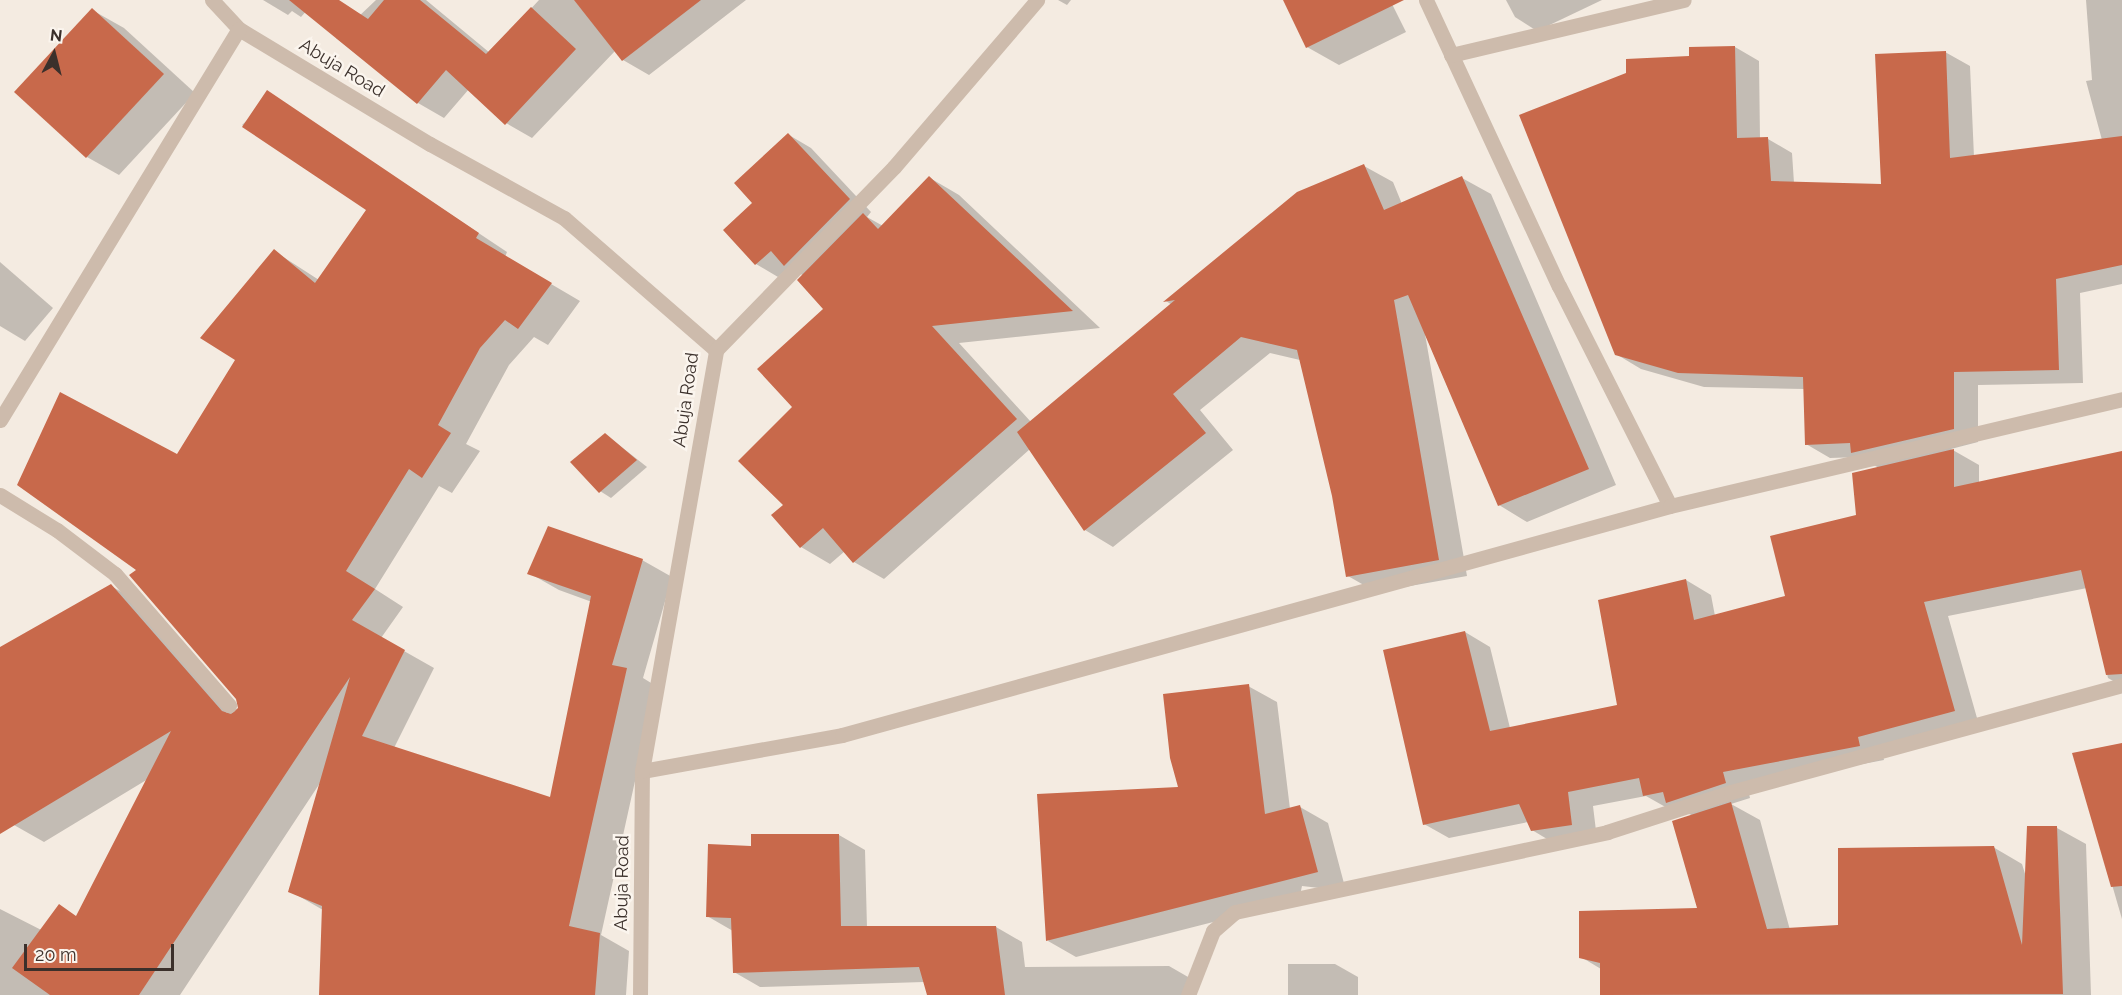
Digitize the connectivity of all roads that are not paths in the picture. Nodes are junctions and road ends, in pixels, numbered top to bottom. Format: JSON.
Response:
{"nodes":[{"id":1,"x":212,"y":0,"type":"edge"},
{"id":2,"x":1037,"y":0,"type":"edge"},
{"id":3,"x":1426,"y":0,"type":"edge"},
{"id":4,"x":1684,"y":0,"type":"edge"},
{"id":5,"x":239,"y":29,"type":"junction"},
{"id":6,"x":1451,"y":55,"type":"junction"},
{"id":7,"x":716,"y":350,"type":"junction"},
{"id":8,"x":2122,"y":399,"type":"edge"},
{"id":9,"x":0,"y":420,"type":"edge"},
{"id":10,"x":0,"y":495,"type":"edge"},
{"id":11,"x":1670,"y":506,"type":"junction"},
{"id":12,"x":2122,"y":685,"type":"edge"},
{"id":13,"x":229,"y":705,"type":"dead end"},
{"id":14,"x":642,"y":771,"type":"junction"},
{"id":15,"x":640,"y":995,"type":"edge"},
{"id":16,"x":1188,"y":995,"type":"edge"}],
"edges":[{"from":1,"to":5,"type":"street","name":"Abuja Road"},
{"from":2,"to":7,"type":"street"},
{"from":3,"to":6,"type":"street"},
{"from":4,"to":6,"type":"street"},
{"from":5,"to":7,"type":"street","name":"Abuja Road"},
{"from":5,"to":9,"type":"street"},
{"from":6,"to":11,"type":"street"},
{"from":7,"to":14,"type":"street","name":"Abuja Road"},
{"from":8,"to":11,"type":"street"},
{"from":10,"to":13,"type":"street"},
{"from":11,"to":14,"type":"street"},
{"from":12,"to":16,"type":"street"},
{"from":14,"to":15,"type":"street","name":"Abuja Road"}]}
